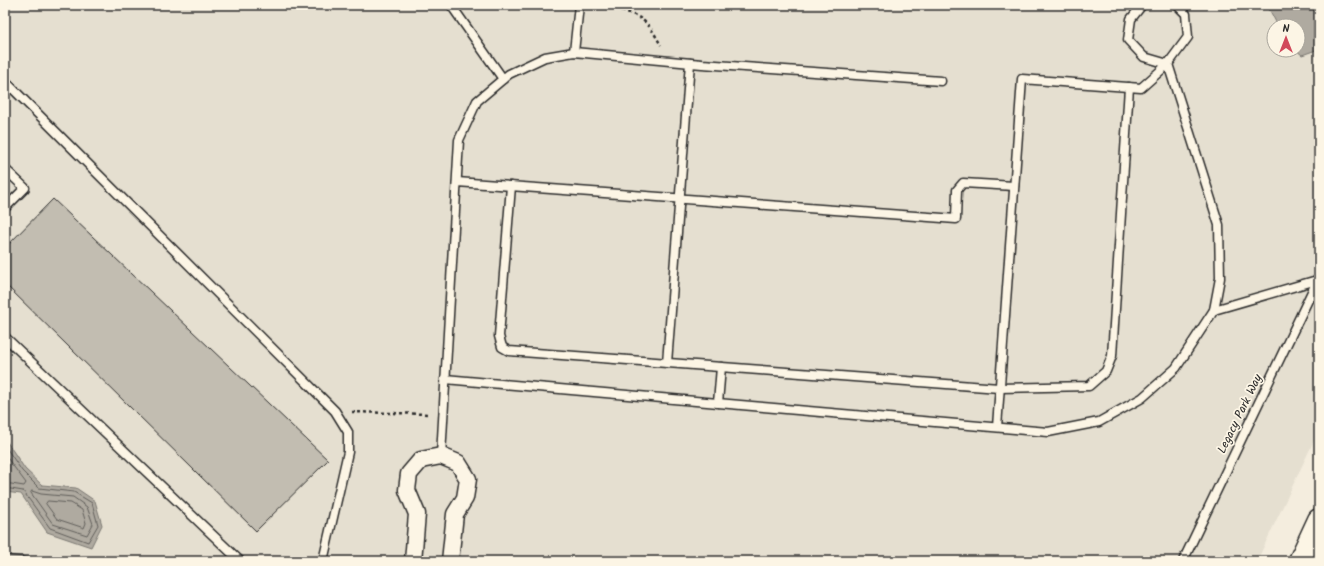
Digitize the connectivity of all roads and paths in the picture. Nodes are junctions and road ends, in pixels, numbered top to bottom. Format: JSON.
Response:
{"nodes":[{"id":1,"x":451,"y":5,"type":"edge"},
{"id":2,"x":578,"y":5,"type":"edge"},
{"id":3,"x":591,"y":5,"type":"edge"},
{"id":4,"x":1142,"y":5,"type":"edge"},
{"id":5,"x":1177,"y":5,"type":"edge"},
{"id":6,"x":574,"y":52,"type":"junction"},
{"id":7,"x":671,"y":61,"type":"junction"},
{"id":8,"x":690,"y":63,"type":"junction"},
{"id":9,"x":1168,"y":64,"type":"junction"},
{"id":10,"x":503,"y":79,"type":"junction"},
{"id":11,"x":5,"y":81,"type":"edge"},
{"id":12,"x":941,"y":81,"type":"dead end"},
{"id":13,"x":1129,"y":87,"type":"junction"},
{"id":14,"x":5,"y":169,"type":"edge"},
{"id":15,"x":457,"y":182,"type":"junction"},
{"id":16,"x":512,"y":186,"type":"junction"},
{"id":17,"x":1014,"y":186,"type":"junction"},
{"id":18,"x":680,"y":198,"type":"junction"},
{"id":19,"x":5,"y":208,"type":"edge"},
{"id":20,"x":1318,"y":279,"type":"edge"},
{"id":21,"x":1214,"y":310,"type":"junction"},
{"id":22,"x":5,"y":337,"type":"edge"},
{"id":23,"x":667,"y":363,"type":"junction"},
{"id":24,"x":721,"y":367,"type":"junction"},
{"id":25,"x":446,"y":379,"type":"junction"},
{"id":26,"x":999,"y":388,"type":"junction"},
{"id":27,"x":718,"y":403,"type":"junction"},
{"id":28,"x":335,"y":411,"type":"junction"},
{"id":29,"x":443,"y":415,"type":"junction"},
{"id":30,"x":996,"y":427,"type":"junction"},
{"id":31,"x":441,"y":456,"type":"junction"},
{"id":32,"x":1319,"y":520,"type":"edge"},
{"id":33,"x":240,"y":561,"type":"edge"},
{"id":34,"x":323,"y":561,"type":"edge"},
{"id":35,"x":413,"y":561,"type":"edge"},
{"id":36,"x":450,"y":561,"type":"edge"},
{"id":37,"x":1183,"y":561,"type":"edge"},
{"id":38,"x":1300,"y":561,"type":"edge"}],
"edges":[{"from":1,"to":10,"type":"lane"},
{"from":2,"to":6,"type":"lane"},
{"from":3,"to":7,"type":"path"},
{"from":4,"to":9,"type":"lane"},
{"from":5,"to":9,"type":"lane"},
{"from":6,"to":7,"type":"lane"},
{"from":6,"to":10,"type":"lane"},
{"from":7,"to":8,"type":"lane"},
{"from":8,"to":12,"type":"lane"},
{"from":8,"to":18,"type":"lane"},
{"from":9,"to":13,"type":"lane"},
{"from":9,"to":21,"type":"lane"},
{"from":10,"to":15,"type":"lane"},
{"from":11,"to":28,"type":"lane"},
{"from":13,"to":17,"type":"lane"},
{"from":13,"to":26,"type":"lane"},
{"from":14,"to":19,"type":"lane"},
{"from":15,"to":16,"type":"lane"},
{"from":15,"to":25,"type":"lane"},
{"from":16,"to":18,"type":"lane"},
{"from":16,"to":23,"type":"lane"},
{"from":17,"to":18,"type":"lane"},
{"from":17,"to":26,"type":"lane"},
{"from":18,"to":23,"type":"lane"},
{"from":20,"to":21,"type":"lane"},
{"from":20,"to":37,"type":"lane","name":"Legacy Park Way"},
{"from":21,"to":30,"type":"lane"},
{"from":22,"to":33,"type":"lane"},
{"from":23,"to":24,"type":"lane"},
{"from":24,"to":26,"type":"lane"},
{"from":24,"to":27,"type":"lane"},
{"from":25,"to":27,"type":"lane"},
{"from":25,"to":29,"type":"lane"},
{"from":26,"to":30,"type":"lane"},
{"from":27,"to":30,"type":"lane"},
{"from":28,"to":29,"type":"path"},
{"from":28,"to":34,"type":"lane"},
{"from":29,"to":31,"type":"lane"},
{"from":31,"to":35,"type":"street"},
{"from":31,"to":36,"type":"street"},
{"from":32,"to":38,"type":"highway"}]}
